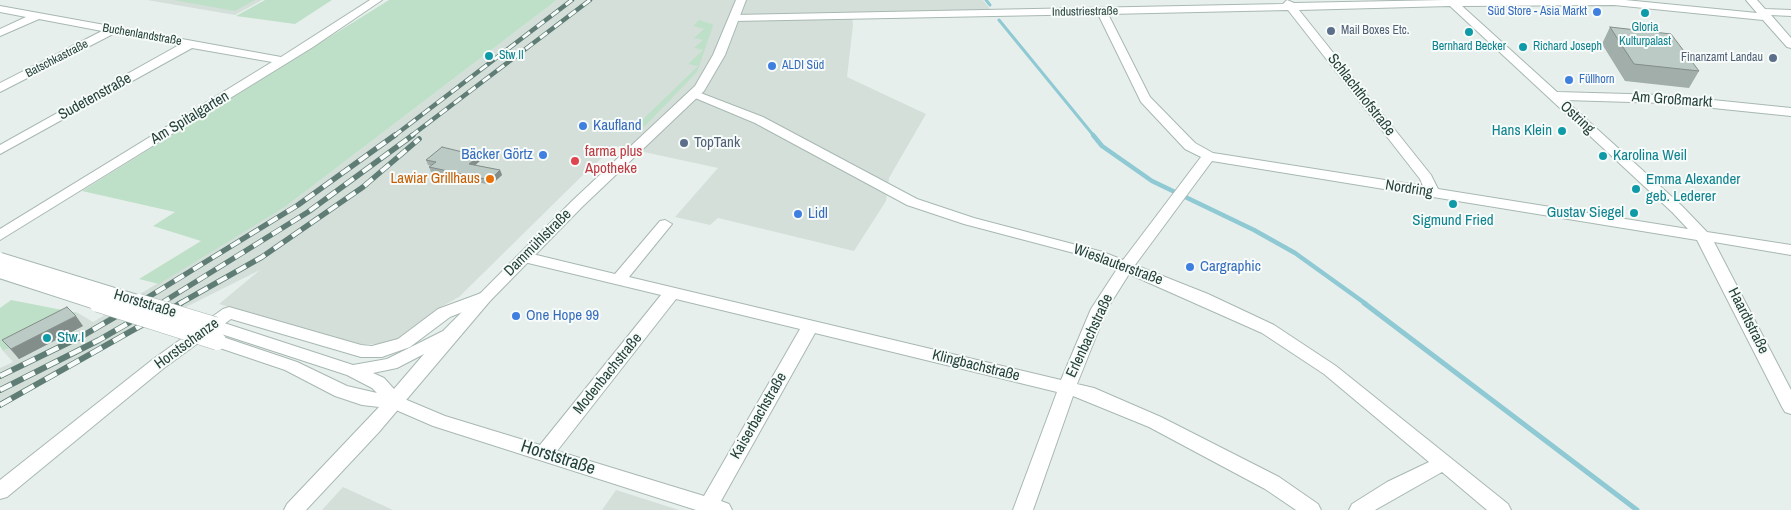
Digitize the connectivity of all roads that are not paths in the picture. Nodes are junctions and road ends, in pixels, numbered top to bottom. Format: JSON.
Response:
{"nodes":[{"id":1,"x":377,"y":0,"type":"edge"},
{"id":2,"x":741,"y":0,"type":"edge"},
{"id":3,"x":1109,"y":0,"type":"edge"},
{"id":4,"x":1751,"y":0,"type":"edge"},
{"id":5,"x":1451,"y":2,"type":"edge"},
{"id":6,"x":1625,"y":2,"type":"edge"},
{"id":7,"x":1288,"y":4,"type":"edge"},
{"id":8,"x":0,"y":9,"type":"edge"},
{"id":9,"x":1107,"y":12,"type":"junction"},
{"id":10,"x":1791,"y":13,"type":"edge"},
{"id":11,"x":1764,"y":15,"type":"junction"},
{"id":12,"x":37,"y":16,"type":"junction"},
{"id":13,"x":734,"y":18,"type":"junction"},
{"id":14,"x":113,"y":30,"type":"junction"},
{"id":15,"x":0,"y":33,"type":"edge"},
{"id":16,"x":190,"y":44,"type":"junction"},
{"id":17,"x":1791,"y":45,"type":"edge"},
{"id":18,"x":283,"y":61,"type":"junction"},
{"id":19,"x":0,"y":88,"type":"edge"},
{"id":20,"x":694,"y":95,"type":"junction"},
{"id":21,"x":1553,"y":96,"type":"junction"},
{"id":22,"x":1791,"y":112,"type":"edge"},
{"id":23,"x":0,"y":150,"type":"edge"},
{"id":24,"x":1209,"y":156,"type":"junction"},
{"id":25,"x":1432,"y":192,"type":"junction"},
{"id":26,"x":665,"y":224,"type":"dead end"},
{"id":27,"x":0,"y":235,"type":"edge"},
{"id":28,"x":1703,"y":236,"type":"junction"},
{"id":29,"x":1791,"y":250,"type":"edge"},
{"id":30,"x":524,"y":257,"type":"junction"},
{"id":31,"x":0,"y":260,"type":"edge"},
{"id":32,"x":1126,"y":265,"type":"junction"},
{"id":33,"x":0,"y":271,"type":"edge"},
{"id":34,"x":618,"y":281,"type":"junction"},
{"id":35,"x":671,"y":294,"type":"junction"},
{"id":36,"x":484,"y":296,"type":"junction"},
{"id":37,"x":810,"y":327,"type":"junction"},
{"id":38,"x":451,"y":332,"type":"junction"},
{"id":39,"x":353,"y":371,"type":"junction"},
{"id":40,"x":1067,"y":387,"type":"junction"},
{"id":41,"x":395,"y":402,"type":"junction"},
{"id":42,"x":1791,"y":407,"type":"edge"},
{"id":43,"x":544,"y":454,"type":"junction"},
{"id":44,"x":1444,"y":462,"type":"junction"},
{"id":45,"x":0,"y":491,"type":"edge"},
{"id":46,"x":715,"y":508,"type":"edge"},
{"id":47,"x":294,"y":510,"type":"edge"},
{"id":48,"x":1023,"y":510,"type":"edge"},
{"id":49,"x":1311,"y":510,"type":"edge"},
{"id":50,"x":1359,"y":510,"type":"edge"},
{"id":51,"x":1501,"y":510,"type":"edge"}],
"edges":[{"from":1,"to":18,"type":"street","name":"Am Spitalgarten"},
{"from":2,"to":13,"type":"street","name":"Dammühlstraße"},
{"from":3,"to":9,"type":"street","name":"Nordring"},
{"from":4,"to":11,"type":"street"},
{"from":5,"to":6,"type":"street","name":"Industriestraße"},
{"from":5,"to":7,"type":"street","name":"Industriestraße"},
{"from":5,"to":21,"type":"street","name":"Ostring"},
{"from":6,"to":11,"type":"street","name":"Industriestraße"},
{"from":7,"to":9,"type":"street","name":"Industriestraße"},
{"from":7,"to":25,"type":"street","name":"Schlachthofstraße"},
{"from":8,"to":12,"type":"street","name":"Buchenlandstraße"},
{"from":9,"to":13,"type":"street","name":"Industriestraße"},
{"from":9,"to":24,"type":"street","name":"Nordring"},
{"from":10,"to":11,"type":"street","name":"Industriestraße"},
{"from":11,"to":17,"type":"street"},
{"from":12,"to":14,"type":"street","name":"Buchenlandstraße"},
{"from":12,"to":15,"type":"street"},
{"from":13,"to":20,"type":"street","name":"Dammühlstraße"},
{"from":14,"to":16,"type":"street","name":"Buchenlandstraße"},
{"from":14,"to":19,"type":"street","name":"Batschkastraße"},
{"from":16,"to":18,"type":"street","name":"Buchenlandstraße"},
{"from":16,"to":23,"type":"street","name":"Sudetenstraße"},
{"from":18,"to":27,"type":"street","name":"Am Spitalgarten"},
{"from":20,"to":30,"type":"street","name":"Dammühlstraße"},
{"from":20,"to":32,"type":"street","name":"Wieslauterstraße"},
{"from":21,"to":22,"type":"street","name":"Am Großmarkt"},
{"from":21,"to":28,"type":"street","name":"Ostring"},
{"from":24,"to":25,"type":"street","name":"Nordring"},
{"from":24,"to":32,"type":"street","name":"Erlenbachstraße"},
{"from":25,"to":28,"type":"street","name":"Nordring"},
{"from":26,"to":34,"type":"street"},
{"from":28,"to":29,"type":"street","name":"Nordring"},
{"from":28,"to":42,"type":"street","name":"Haardtstraße"},
{"from":30,"to":34,"type":"street","name":"Klingbachstraße"},
{"from":30,"to":36,"type":"street","name":"Dammühlstraße"},
{"from":31,"to":39,"type":"street","name":"Horststraße","bridge":true},
{"from":32,"to":40,"type":"street","name":"Erlenbachstraße"},
{"from":32,"to":44,"type":"street","name":"Wieslauterstraße"},
{"from":33,"to":41,"type":"street","name":"Horststraße","bridge":true},
{"from":34,"to":35,"type":"street","name":"Klingbachstraße"},
{"from":35,"to":37,"type":"street","name":"Klingbachstraße"},
{"from":35,"to":43,"type":"street","name":"Modenbachstraße"},
{"from":36,"to":38,"type":"street","name":"Dammühlstraße"},
{"from":36,"to":45,"type":"street","name":"Horstschanze"},
{"from":37,"to":40,"type":"street","name":"Klingbachstraße"},
{"from":37,"to":46,"type":"street","name":"Kaiserbachstraße"},
{"from":38,"to":39,"type":"street"},
{"from":38,"to":41,"type":"street","name":"Dammühlstraße"},
{"from":39,"to":41,"type":"street","name":"Horststraße"},
{"from":40,"to":48,"type":"street","name":"Erlenbachstraße"},
{"from":40,"to":49,"type":"street","name":"Klingbachstraße"},
{"from":41,"to":43,"type":"street","name":"Horststraße"},
{"from":41,"to":47,"type":"street","name":"Dammühlstraße"},
{"from":43,"to":46,"type":"street","name":"Horststraße"},
{"from":44,"to":50,"type":"street"},
{"from":44,"to":51,"type":"street","name":"Wieslauterstraße"}]}
